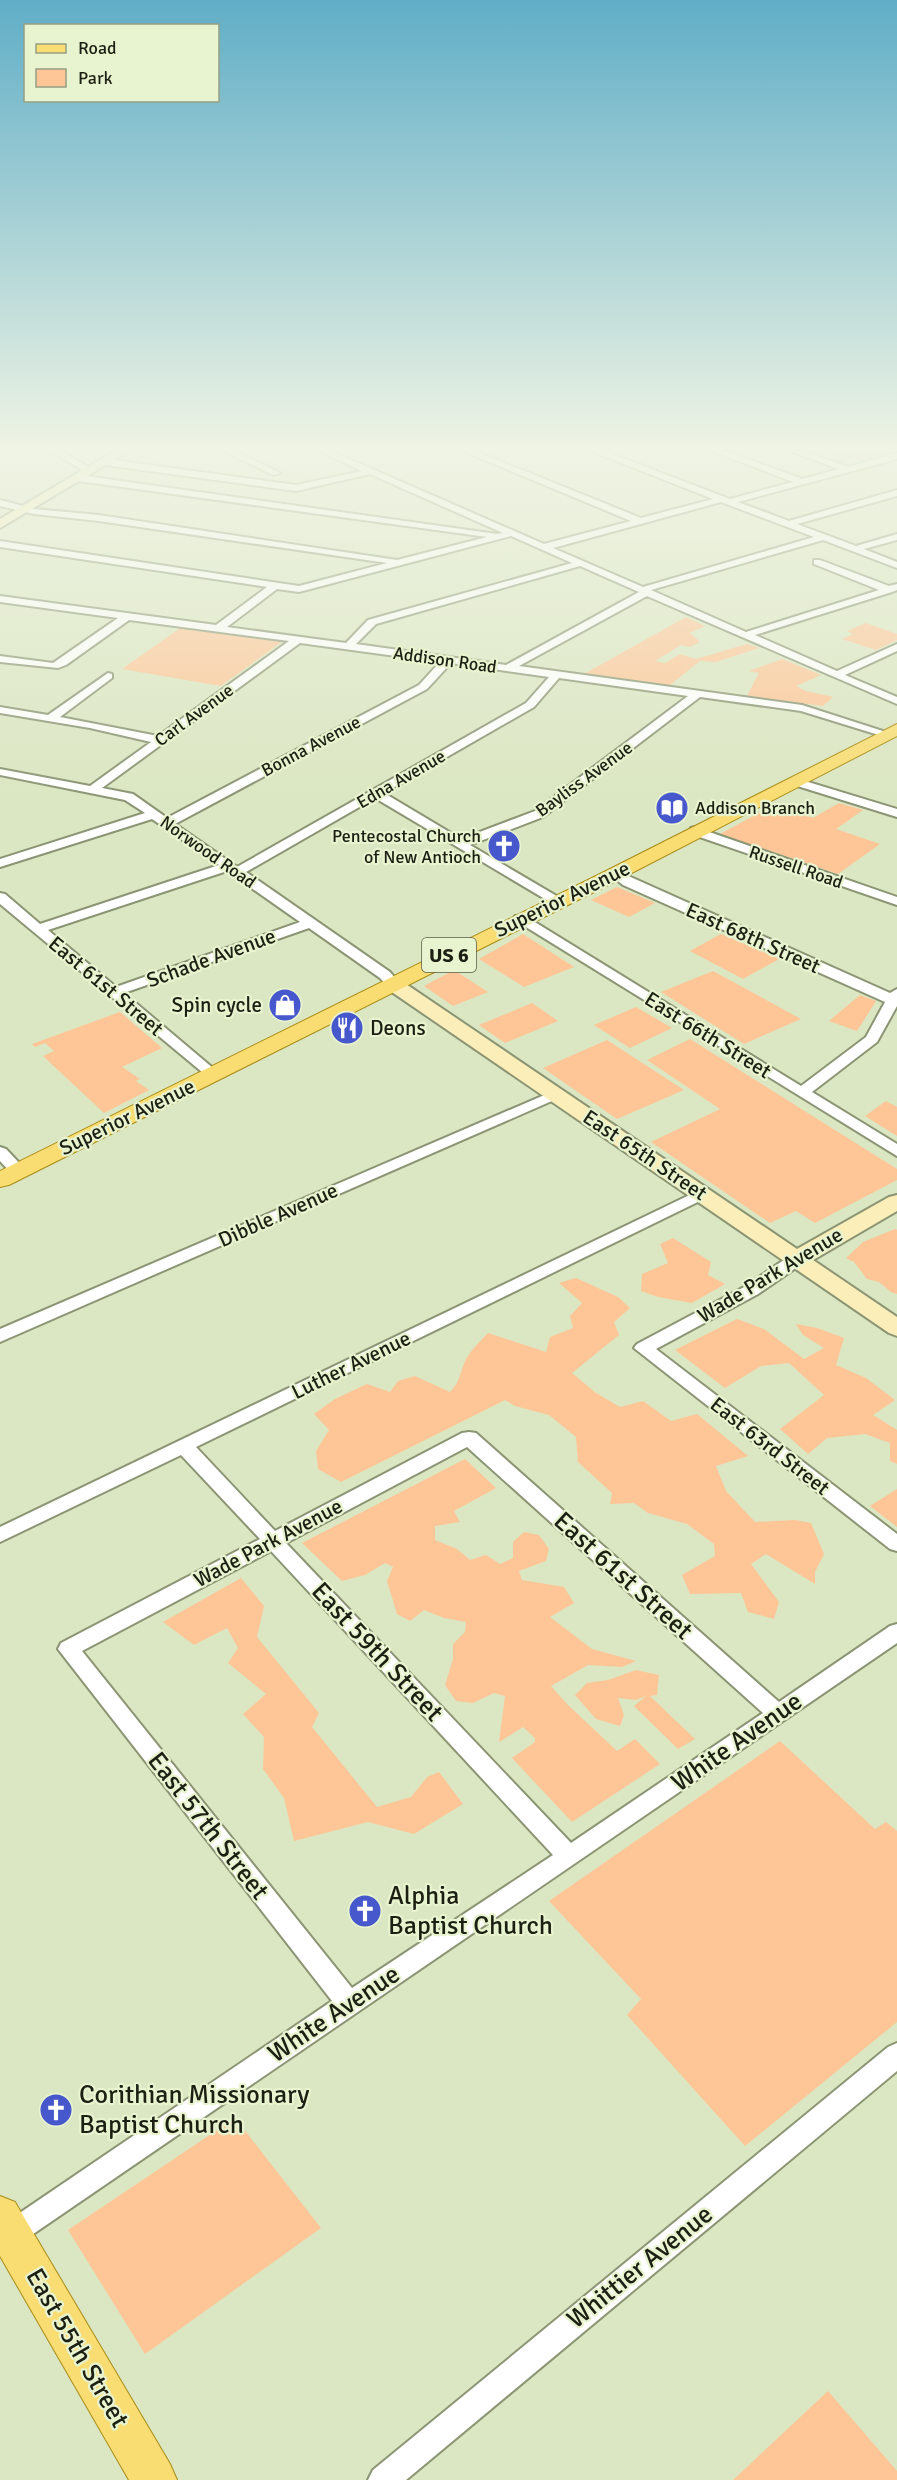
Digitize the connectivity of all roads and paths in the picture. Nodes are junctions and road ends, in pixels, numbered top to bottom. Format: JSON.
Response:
{"nodes":[{"id":1,"x":148,"y":567,"type":"edge"},
{"id":2,"x":383,"y":567,"type":"edge"},
{"id":3,"x":569,"y":567,"type":"edge"},
{"id":4,"x":590,"y":567,"type":"edge"},
{"id":5,"x":725,"y":567,"type":"edge"},
{"id":6,"x":830,"y":567,"type":"edge"},
{"id":7,"x":274,"y":586,"type":"junction"},
{"id":8,"x":893,"y":589,"type":"edge"},
{"id":9,"x":644,"y":591,"type":"junction"},
{"id":10,"x":0,"y":599,"type":"edge"},
{"id":11,"x":126,"y":617,"type":"junction"},
{"id":12,"x":218,"y":629,"type":"junction"},
{"id":13,"x":746,"y":635,"type":"junction"},
{"id":14,"x":297,"y":640,"type":"junction"},
{"id":15,"x":348,"y":647,"type":"junction"},
{"id":16,"x":897,"y":647,"type":"edge"},
{"id":17,"x":0,"y":658,"type":"edge"},
{"id":18,"x":448,"y":660,"type":"junction"},
{"id":19,"x":508,"y":668,"type":"junction"},
{"id":20,"x":556,"y":675,"type":"junction"},
{"id":21,"x":836,"y":675,"type":"junction"},
{"id":22,"x":108,"y":676,"type":"dead end"},
{"id":23,"x":696,"y":695,"type":"junction"},
{"id":24,"x":897,"y":701,"type":"edge"},
{"id":25,"x":0,"y":710,"type":"edge"},
{"id":26,"x":51,"y":718,"type":"junction"},
{"id":27,"x":892,"y":732,"type":"edge"},
{"id":28,"x":159,"y":740,"type":"junction"},
{"id":29,"x":0,"y":772,"type":"edge"},
{"id":30,"x":795,"y":782,"type":"junction"},
{"id":31,"x":92,"y":790,"type":"junction"},
{"id":32,"x":375,"y":793,"type":"junction"},
{"id":33,"x":897,"y":813,"type":"edge"},
{"id":34,"x":155,"y":814,"type":"junction"},
{"id":35,"x":167,"y":823,"type":"junction"},
{"id":36,"x":695,"y":831,"type":"junction"},
{"id":37,"x":460,"y":844,"type":"junction"},
{"id":38,"x":0,"y":863,"type":"edge"},
{"id":39,"x":233,"y":869,"type":"junction"},
{"id":40,"x":615,"y":873,"type":"junction"},
{"id":41,"x":0,"y":897,"type":"edge"},
{"id":42,"x":555,"y":901,"type":"junction"},
{"id":43,"x":897,"y":902,"type":"edge"},
{"id":44,"x":520,"y":919,"type":"junction"},
{"id":45,"x":308,"y":924,"type":"junction"},
{"id":46,"x":38,"y":929,"type":"junction"},
{"id":47,"x":393,"y":984,"type":"junction"},
{"id":48,"x":114,"y":992,"type":"junction"},
{"id":49,"x":895,"y":996,"type":"edge"},
{"id":50,"x":213,"y":1074,"type":"junction"},
{"id":51,"x":801,"y":1092,"type":"junction"},
{"id":52,"x":556,"y":1094,"type":"junction"},
{"id":53,"x":897,"y":1151,"type":"edge"},
{"id":54,"x":0,"y":1152,"type":"edge"},
{"id":55,"x":9,"y":1175,"type":"edge"},
{"id":56,"x":702,"y":1194,"type":"junction"},
{"id":57,"x":897,"y":1202,"type":"edge"},
{"id":58,"x":797,"y":1260,"type":"junction"},
{"id":59,"x":897,"y":1328,"type":"edge"},
{"id":60,"x":0,"y":1336,"type":"edge"},
{"id":61,"x":644,"y":1348,"type":"joint"},
{"id":62,"x":470,"y":1438,"type":"joint"},
{"id":63,"x":184,"y":1446,"type":"junction"},
{"id":64,"x":0,"y":1535,"type":"edge"},
{"id":65,"x":273,"y":1540,"type":"junction"},
{"id":66,"x":897,"y":1544,"type":"edge"},
{"id":67,"x":897,"y":1632,"type":"edge"},
{"id":68,"x":68,"y":1649,"type":"joint"},
{"id":69,"x":778,"y":1714,"type":"junction"},
{"id":70,"x":570,"y":1857,"type":"junction"},
{"id":71,"x":349,"y":2002,"type":"junction"},
{"id":72,"x":897,"y":2055,"type":"edge"},
{"id":73,"x":5,"y":2225,"type":"edge"},
{"id":74,"x":154,"y":2480,"type":"edge"},
{"id":75,"x":383,"y":2480,"type":"edge"}],
"edges":[{"from":1,"to":7,"type":"street"},
{"from":2,"to":7,"type":"street"},
{"from":3,"to":15,"type":"street"},
{"from":4,"to":9,"type":"street"},
{"from":5,"to":9,"type":"street"},
{"from":6,"to":8,"type":"street"},
{"from":7,"to":12,"type":"street"},
{"from":8,"to":13,"type":"street"},
{"from":9,"to":13,"type":"street"},
{"from":9,"to":19,"type":"street"},
{"from":10,"to":11,"type":"street","name":"Addison Road"},
{"from":11,"to":12,"type":"street","name":"Addison Road"},
{"from":11,"to":17,"type":"street"},
{"from":12,"to":14,"type":"street","name":"Addison Road"},
{"from":13,"to":21,"type":"street"},
{"from":14,"to":15,"type":"street","name":"Addison Road"},
{"from":14,"to":28,"type":"street","name":"Carl Avenue"},
{"from":15,"to":18,"type":"street","name":"Addison Road"},
{"from":16,"to":21,"type":"street"},
{"from":18,"to":19,"type":"street","name":"Addison Road"},
{"from":18,"to":35,"type":"street","name":"Bonna Avenue"},
{"from":19,"to":20,"type":"street","name":"Addison Road"},
{"from":20,"to":23,"type":"street","name":"Addison Road"},
{"from":20,"to":32,"type":"street","name":"Edna Avenue"},
{"from":21,"to":24,"type":"street"},
{"from":22,"to":26,"type":"street"},
{"from":23,"to":27,"type":"street","name":"Addison Road"},
{"from":23,"to":37,"type":"street","name":"Bayliss Avenue"},
{"from":25,"to":26,"type":"street"},
{"from":26,"to":28,"type":"street"},
{"from":27,"to":30,"type":"main road","name":"Superior Avenue","number":"US 6"},
{"from":28,"to":31,"type":"street","name":"Carl Avenue"},
{"from":29,"to":31,"type":"street","name":"Norwood Road"},
{"from":30,"to":33,"type":"street"},
{"from":30,"to":36,"type":"main road","name":"Superior Avenue","number":"US 6"},
{"from":31,"to":34,"type":"street","name":"Norwood Road"},
{"from":32,"to":37,"type":"street"},
{"from":32,"to":39,"type":"street","name":"Edna Avenue"},
{"from":34,"to":35,"type":"street","name":"Norwood Road"},
{"from":34,"to":38,"type":"street"},
{"from":35,"to":39,"type":"street","name":"Norwood Road"},
{"from":36,"to":40,"type":"main road","name":"Superior Avenue","number":"US 6"},
{"from":36,"to":43,"type":"street","name":"Russell Road"},
{"from":37,"to":42,"type":"street"},
{"from":39,"to":45,"type":"street","name":"Norwood Road"},
{"from":39,"to":46,"type":"street","name":"Edna Avenue"},
{"from":40,"to":42,"type":"main road","name":"Superior Avenue","number":"US 6"},
{"from":40,"to":49,"type":"street","name":"East 68th Street"},
{"from":41,"to":46,"type":"street","name":"East 61st Street"},
{"from":42,"to":44,"type":"main road","name":"Superior Avenue","number":"US 6"},
{"from":44,"to":47,"type":"main road","name":"Superior Avenue","number":"US 6"},
{"from":44,"to":51,"type":"street","name":"East 66th Street"},
{"from":45,"to":47,"type":"street","name":"Norwood Road"},
{"from":45,"to":48,"type":"street","name":"Schade Avenue"},
{"from":46,"to":48,"type":"street","name":"East 61st Street"},
{"from":47,"to":50,"type":"main road","name":"Superior Avenue","number":"US 6"},
{"from":47,"to":52,"type":"street","name":"East 65th Street"},
{"from":48,"to":50,"type":"street","name":"East 61st Street"},
{"from":49,"to":51,"type":"street"},
{"from":50,"to":55,"type":"main road","name":"Superior Avenue","number":"US 6"},
{"from":51,"to":53,"type":"street","name":"East 66th Street"},
{"from":52,"to":56,"type":"street","name":"East 65th Street"},
{"from":52,"to":60,"type":"street","name":"Dibble Avenue"},
{"from":54,"to":55,"type":"street"},
{"from":56,"to":58,"type":"street","name":"East 65th Street"},
{"from":56,"to":63,"type":"street","name":"Luther Avenue"},
{"from":57,"to":58,"type":"street","name":"Wade Park Avenue"},
{"from":58,"to":59,"type":"street","name":"East 65th Street"},
{"from":58,"to":61,"type":"street","name":"Wade Park Avenue"},
{"from":61,"to":66,"type":"street","name":"East 63rd Street"},
{"from":62,"to":65,"type":"street","name":"Wade Park Avenue"},
{"from":62,"to":69,"type":"street","name":"East 61st Street"},
{"from":63,"to":64,"type":"street","name":"Luther Avenue"},
{"from":63,"to":65,"type":"street","name":"East 59th Street"},
{"from":65,"to":68,"type":"street","name":"Wade Park Avenue"},
{"from":65,"to":70,"type":"street","name":"East 59th Street"},
{"from":67,"to":69,"type":"street","name":"White Avenue"},
{"from":68,"to":71,"type":"street","name":"East 57th Street"},
{"from":69,"to":70,"type":"street","name":"White Avenue"},
{"from":70,"to":71,"type":"street","name":"White Avenue"},
{"from":71,"to":73,"type":"street","name":"White Avenue"},
{"from":72,"to":75,"type":"street","name":"Whittier Avenue"},
{"from":73,"to":74,"type":"main road","name":"East 55th Street"}]}
